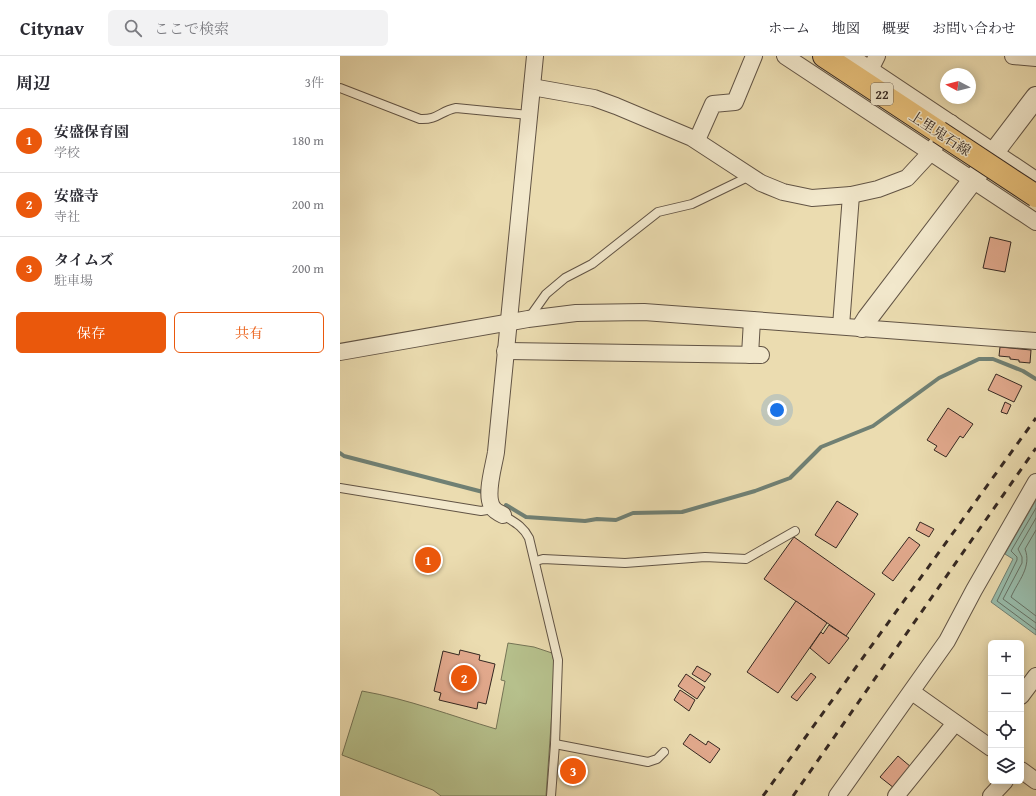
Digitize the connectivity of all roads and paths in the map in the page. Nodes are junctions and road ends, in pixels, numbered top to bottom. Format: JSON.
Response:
{"nodes":[{"id":1,"x":535,"y":56,"type":"edge"},
{"id":2,"x":754,"y":56,"type":"edge"},
{"id":3,"x":785,"y":56,"type":"edge"},
{"id":4,"x":824,"y":56,"type":"edge"},
{"id":5,"x":850,"y":56,"type":"edge"},
{"id":6,"x":1013,"y":56,"type":"edge"},
{"id":7,"x":1036,"y":58,"type":"edge"},
{"id":8,"x":873,"y":63,"type":"edge"},
{"id":9,"x":532,"y":87,"type":"junction"},
{"id":10,"x":340,"y":88,"type":"edge"},
{"id":11,"x":1036,"y":97,"type":"edge"},
{"id":12,"x":529,"y":114,"type":"junction"},
{"id":13,"x":945,"y":128,"type":"junction"},
{"id":14,"x":697,"y":140,"type":"junction"},
{"id":15,"x":931,"y":152,"type":"junction"},
{"id":16,"x":995,"y":152,"type":"junction"},
{"id":17,"x":750,"y":176,"type":"junction"},
{"id":18,"x":1036,"y":180,"type":"edge"},
{"id":19,"x":972,"y":181,"type":"junction"},
{"id":20,"x":851,"y":195,"type":"junction"},
{"id":21,"x":1036,"y":196,"type":"edge"},
{"id":22,"x":1036,"y":222,"type":"edge"},
{"id":23,"x":528,"y":319,"type":"junction"},
{"id":24,"x":752,"y":320,"type":"junction"},
{"id":25,"x":508,"y":323,"type":"junction"},
{"id":26,"x":841,"y":326,"type":"junction"},
{"id":27,"x":862,"y":327,"type":"junction"},
{"id":28,"x":1036,"y":341,"type":"edge"},
{"id":29,"x":505,"y":351,"type":"junction"},
{"id":30,"x":340,"y":352,"type":"edge"},
{"id":31,"x":1036,"y":482,"type":"edge"},
{"id":32,"x":340,"y":488,"type":"edge"},
{"id":33,"x":498,"y":512,"type":"junction"},
{"id":34,"x":794,"y":531,"type":"dead end"},
{"id":35,"x":536,"y":561,"type":"junction"},
{"id":36,"x":1036,"y":676,"type":"edge"},
{"id":37,"x":912,"y":692,"type":"junction"},
{"id":38,"x":1024,"y":692,"type":"edge"},
{"id":39,"x":954,"y":723,"type":"junction"},
{"id":40,"x":988,"y":742,"type":"edge"},
{"id":41,"x":555,"y":744,"type":"junction"},
{"id":42,"x":664,"y":752,"type":"dead end"},
{"id":43,"x":1024,"y":772,"type":"edge"},
{"id":44,"x":1036,"y":781,"type":"edge"},
{"id":45,"x":1002,"y":784,"type":"edge"},
{"id":46,"x":551,"y":796,"type":"edge"},
{"id":47,"x":837,"y":796,"type":"edge"},
{"id":48,"x":896,"y":796,"type":"edge"},
{"id":49,"x":991,"y":796,"type":"edge"}],
"edges":[{"from":1,"to":9,"type":"street"},
{"from":2,"to":14,"type":"street"},
{"from":3,"to":15,"type":"street"},
{"from":4,"to":13,"type":"main road","name":"上里鬼石線","number":"22"},
{"from":5,"to":8,"type":"street"},
{"from":6,"to":7,"type":"street"},
{"from":8,"to":13,"type":"street"},
{"from":9,"to":12,"type":"street"},
{"from":9,"to":14,"type":"street"},
{"from":10,"to":12,"type":"lane"},
{"from":11,"to":16,"type":"street"},
{"from":12,"to":25,"type":"street"},
{"from":13,"to":15,"type":"street"},
{"from":13,"to":16,"type":"street"},
{"from":13,"to":21,"type":"main road","name":"上里鬼石線","number":"22","bridge":true},
{"from":14,"to":17,"type":"street"},
{"from":15,"to":19,"type":"street"},
{"from":15,"to":20,"type":"street"},
{"from":16,"to":18,"type":"street"},
{"from":16,"to":19,"type":"street"},
{"from":17,"to":20,"type":"street"},
{"from":17,"to":23,"type":"lane"},
{"from":19,"to":22,"type":"street"},
{"from":19,"to":27,"type":"street"},
{"from":20,"to":26,"type":"street"},
{"from":23,"to":24,"type":"street"},
{"from":23,"to":25,"type":"street"},
{"from":24,"to":26,"type":"street"},
{"from":24,"to":29,"type":"street"},
{"from":25,"to":29,"type":"street"},
{"from":25,"to":30,"type":"street"},
{"from":26,"to":27,"type":"street"},
{"from":27,"to":28,"type":"street"},
{"from":29,"to":33,"type":"street"},
{"from":31,"to":37,"type":"street"},
{"from":32,"to":33,"type":"lane"},
{"from":33,"to":35,"type":"lane"},
{"from":34,"to":35,"type":"lane"},
{"from":35,"to":41,"type":"lane"},
{"from":36,"to":38,"type":"street"},
{"from":37,"to":39,"type":"street"},
{"from":37,"to":47,"type":"street"},
{"from":39,"to":40,"type":"street"},
{"from":39,"to":48,"type":"street"},
{"from":41,"to":42,"type":"lane"},
{"from":41,"to":46,"type":"lane"},
{"from":43,"to":44,"type":"street"},
{"from":45,"to":49,"type":"street"}]}
